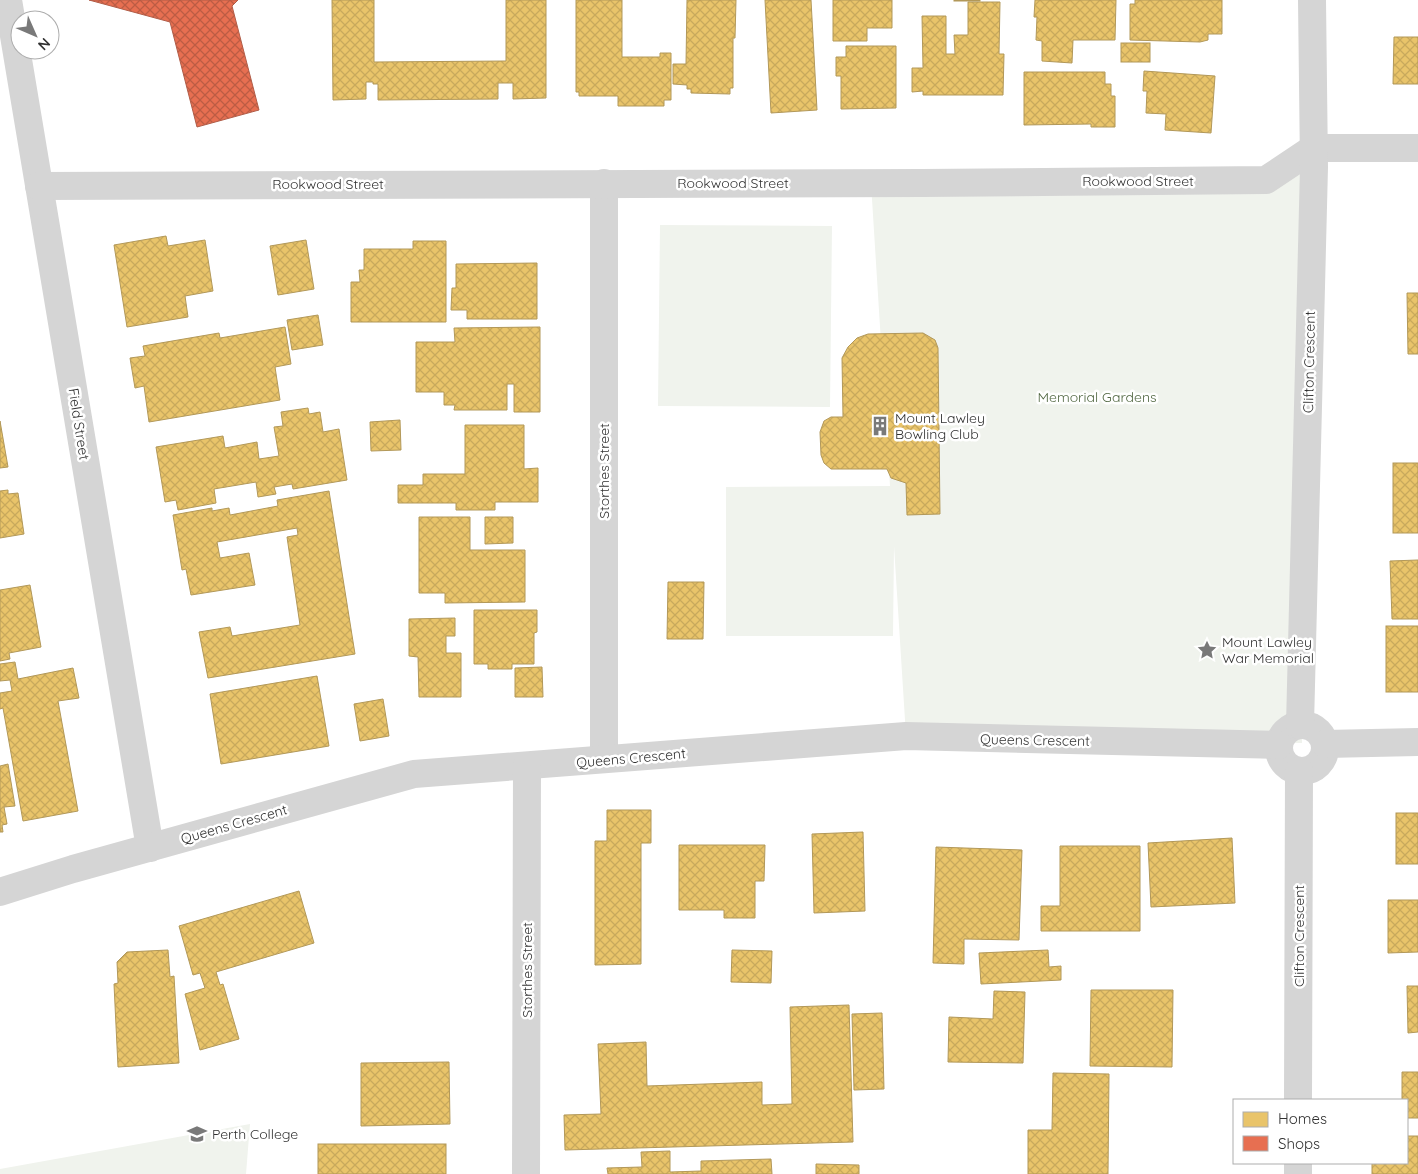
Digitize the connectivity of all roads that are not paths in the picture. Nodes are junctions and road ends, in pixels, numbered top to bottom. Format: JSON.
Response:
{"nodes":[{"id":1,"x":8,"y":0,"type":"edge"},
{"id":2,"x":1312,"y":0,"type":"edge"},
{"id":3,"x":1314,"y":148,"type":"junction"},
{"id":4,"x":1418,"y":148,"type":"edge"},
{"id":5,"x":604,"y":183,"type":"junction"},
{"id":6,"x":39,"y":186,"type":"junction"},
{"id":7,"x":1300,"y":725,"type":"junction"},
{"id":8,"x":1418,"y":742,"type":"edge"},
{"id":9,"x":1325,"y":744,"type":"junction"},
{"id":10,"x":1278,"y":745,"type":"junction"},
{"id":11,"x":604,"y":759,"type":"junction"},
{"id":12,"x":527,"y":766,"type":"junction"},
{"id":13,"x":1299,"y":772,"type":"junction"},
{"id":14,"x":150,"y":848,"type":"junction"},
{"id":15,"x":0,"y":892,"type":"edge"},
{"id":16,"x":1298,"y":1099,"type":"edge"},
{"id":17,"x":526,"y":1174,"type":"edge"}],
"edges":[{"from":1,"to":6,"type":"street","name":"Field Street"},
{"from":2,"to":3,"type":"street","name":"Clifton Crescent"},
{"from":3,"to":4,"type":"street"},
{"from":3,"to":5,"type":"street","name":"Rookwood Street"},
{"from":3,"to":7,"type":"street","name":"Clifton Crescent"},
{"from":5,"to":6,"type":"street","name":"Rookwood Street"},
{"from":5,"to":11,"type":"street","name":"Storthes Street"},
{"from":6,"to":14,"type":"street","name":"Field Street"},
{"from":7,"to":9,"type":"street"},
{"from":7,"to":10,"type":"street"},
{"from":8,"to":9,"type":"street"},
{"from":9,"to":13,"type":"street"},
{"from":10,"to":11,"type":"street","name":"Queens Crescent"},
{"from":10,"to":13,"type":"street"},
{"from":11,"to":12,"type":"street","name":"Queens Crescent"},
{"from":12,"to":14,"type":"street","name":"Queens Crescent"},
{"from":12,"to":17,"type":"street","name":"Storthes Street"},
{"from":13,"to":16,"type":"street","name":"Clifton Crescent"},
{"from":14,"to":15,"type":"street","name":"Queens Crescent"}]}
